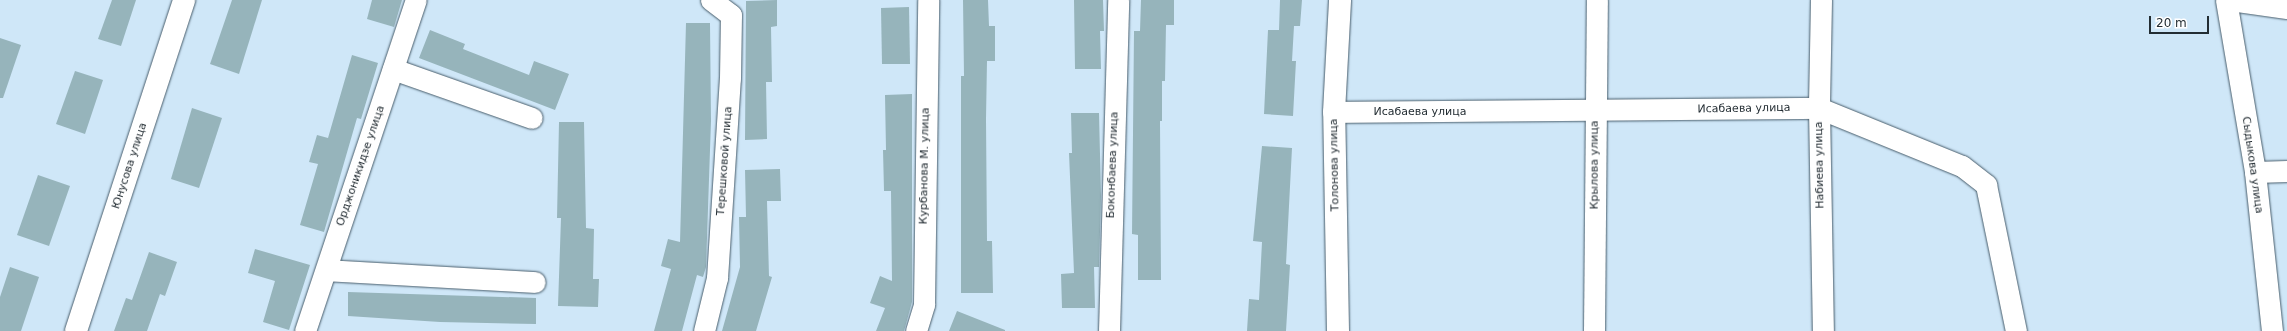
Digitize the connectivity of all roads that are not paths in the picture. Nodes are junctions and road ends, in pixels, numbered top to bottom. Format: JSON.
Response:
{"nodes":[{"id":1,"x":184,"y":0,"type":"edge"},
{"id":2,"x":416,"y":0,"type":"edge"},
{"id":3,"x":711,"y":0,"type":"edge"},
{"id":4,"x":928,"y":0,"type":"edge"},
{"id":5,"x":1118,"y":0,"type":"edge"},
{"id":6,"x":1340,"y":0,"type":"edge"},
{"id":7,"x":1597,"y":0,"type":"edge"},
{"id":8,"x":1821,"y":0,"type":"edge"},
{"id":9,"x":2226,"y":0,"type":"edge"},
{"id":10,"x":2231,"y":0,"type":"edge"},
{"id":11,"x":2287,"y":8,"type":"edge"},
{"id":12,"x":393,"y":69,"type":"junction"},
{"id":13,"x":1819,"y":108,"type":"junction"},
{"id":14,"x":1596,"y":111,"type":"junction"},
{"id":15,"x":1334,"y":112,"type":"junction"},
{"id":16,"x":532,"y":118,"type":"dead end"},
{"id":17,"x":2287,"y":171,"type":"edge"},
{"id":18,"x":2255,"y":172,"type":"junction"},
{"id":19,"x":326,"y":270,"type":"junction"},
{"id":20,"x":535,"y":282,"type":"dead end"},
{"id":21,"x":76,"y":331,"type":"edge"},
{"id":22,"x":305,"y":331,"type":"edge"},
{"id":23,"x":704,"y":331,"type":"edge"},
{"id":24,"x":916,"y":331,"type":"edge"},
{"id":25,"x":1109,"y":331,"type":"edge"},
{"id":26,"x":1338,"y":331,"type":"edge"},
{"id":27,"x":1594,"y":331,"type":"edge"},
{"id":28,"x":1822,"y":331,"type":"edge"},
{"id":29,"x":2016,"y":331,"type":"edge"},
{"id":30,"x":2272,"y":331,"type":"edge"}],
"edges":[{"from":1,"to":21,"type":"main road","name":"Юнусова улица"},
{"from":2,"to":12,"type":"street","name":"Орджоникидзе улица"},
{"from":3,"to":23,"type":"street","name":"Терешковой улица"},
{"from":4,"to":24,"type":"street","name":"Курбанова М. улица"},
{"from":5,"to":25,"type":"street","name":"Боконбаева улица"},
{"from":6,"to":15,"type":"main road","name":"Толонова улица"},
{"from":7,"to":14,"type":"street","name":"Крылова улица"},
{"from":8,"to":13,"type":"street","name":"Набиева улица"},
{"from":9,"to":18,"type":"street","name":"Сыдыкова улица"},
{"from":10,"to":11,"type":"main road"},
{"from":12,"to":16,"type":"street"},
{"from":12,"to":19,"type":"street","name":"Орджоникидзе улица"},
{"from":13,"to":14,"type":"street","name":"Исабаева улица"},
{"from":13,"to":28,"type":"street","name":"Набиева улица"},
{"from":13,"to":29,"type":"street","name":"Исабаева улица"},
{"from":14,"to":15,"type":"street","name":"Исабаева улица"},
{"from":14,"to":27,"type":"street","name":"Крылова улица"},
{"from":15,"to":26,"type":"main road","name":"Толонова улица"},
{"from":17,"to":18,"type":"street"},
{"from":18,"to":30,"type":"street","name":"Сыдыкова улица"},
{"from":19,"to":20,"type":"street"},
{"from":19,"to":22,"type":"street","name":"Орджоникидзе улица"}]}
